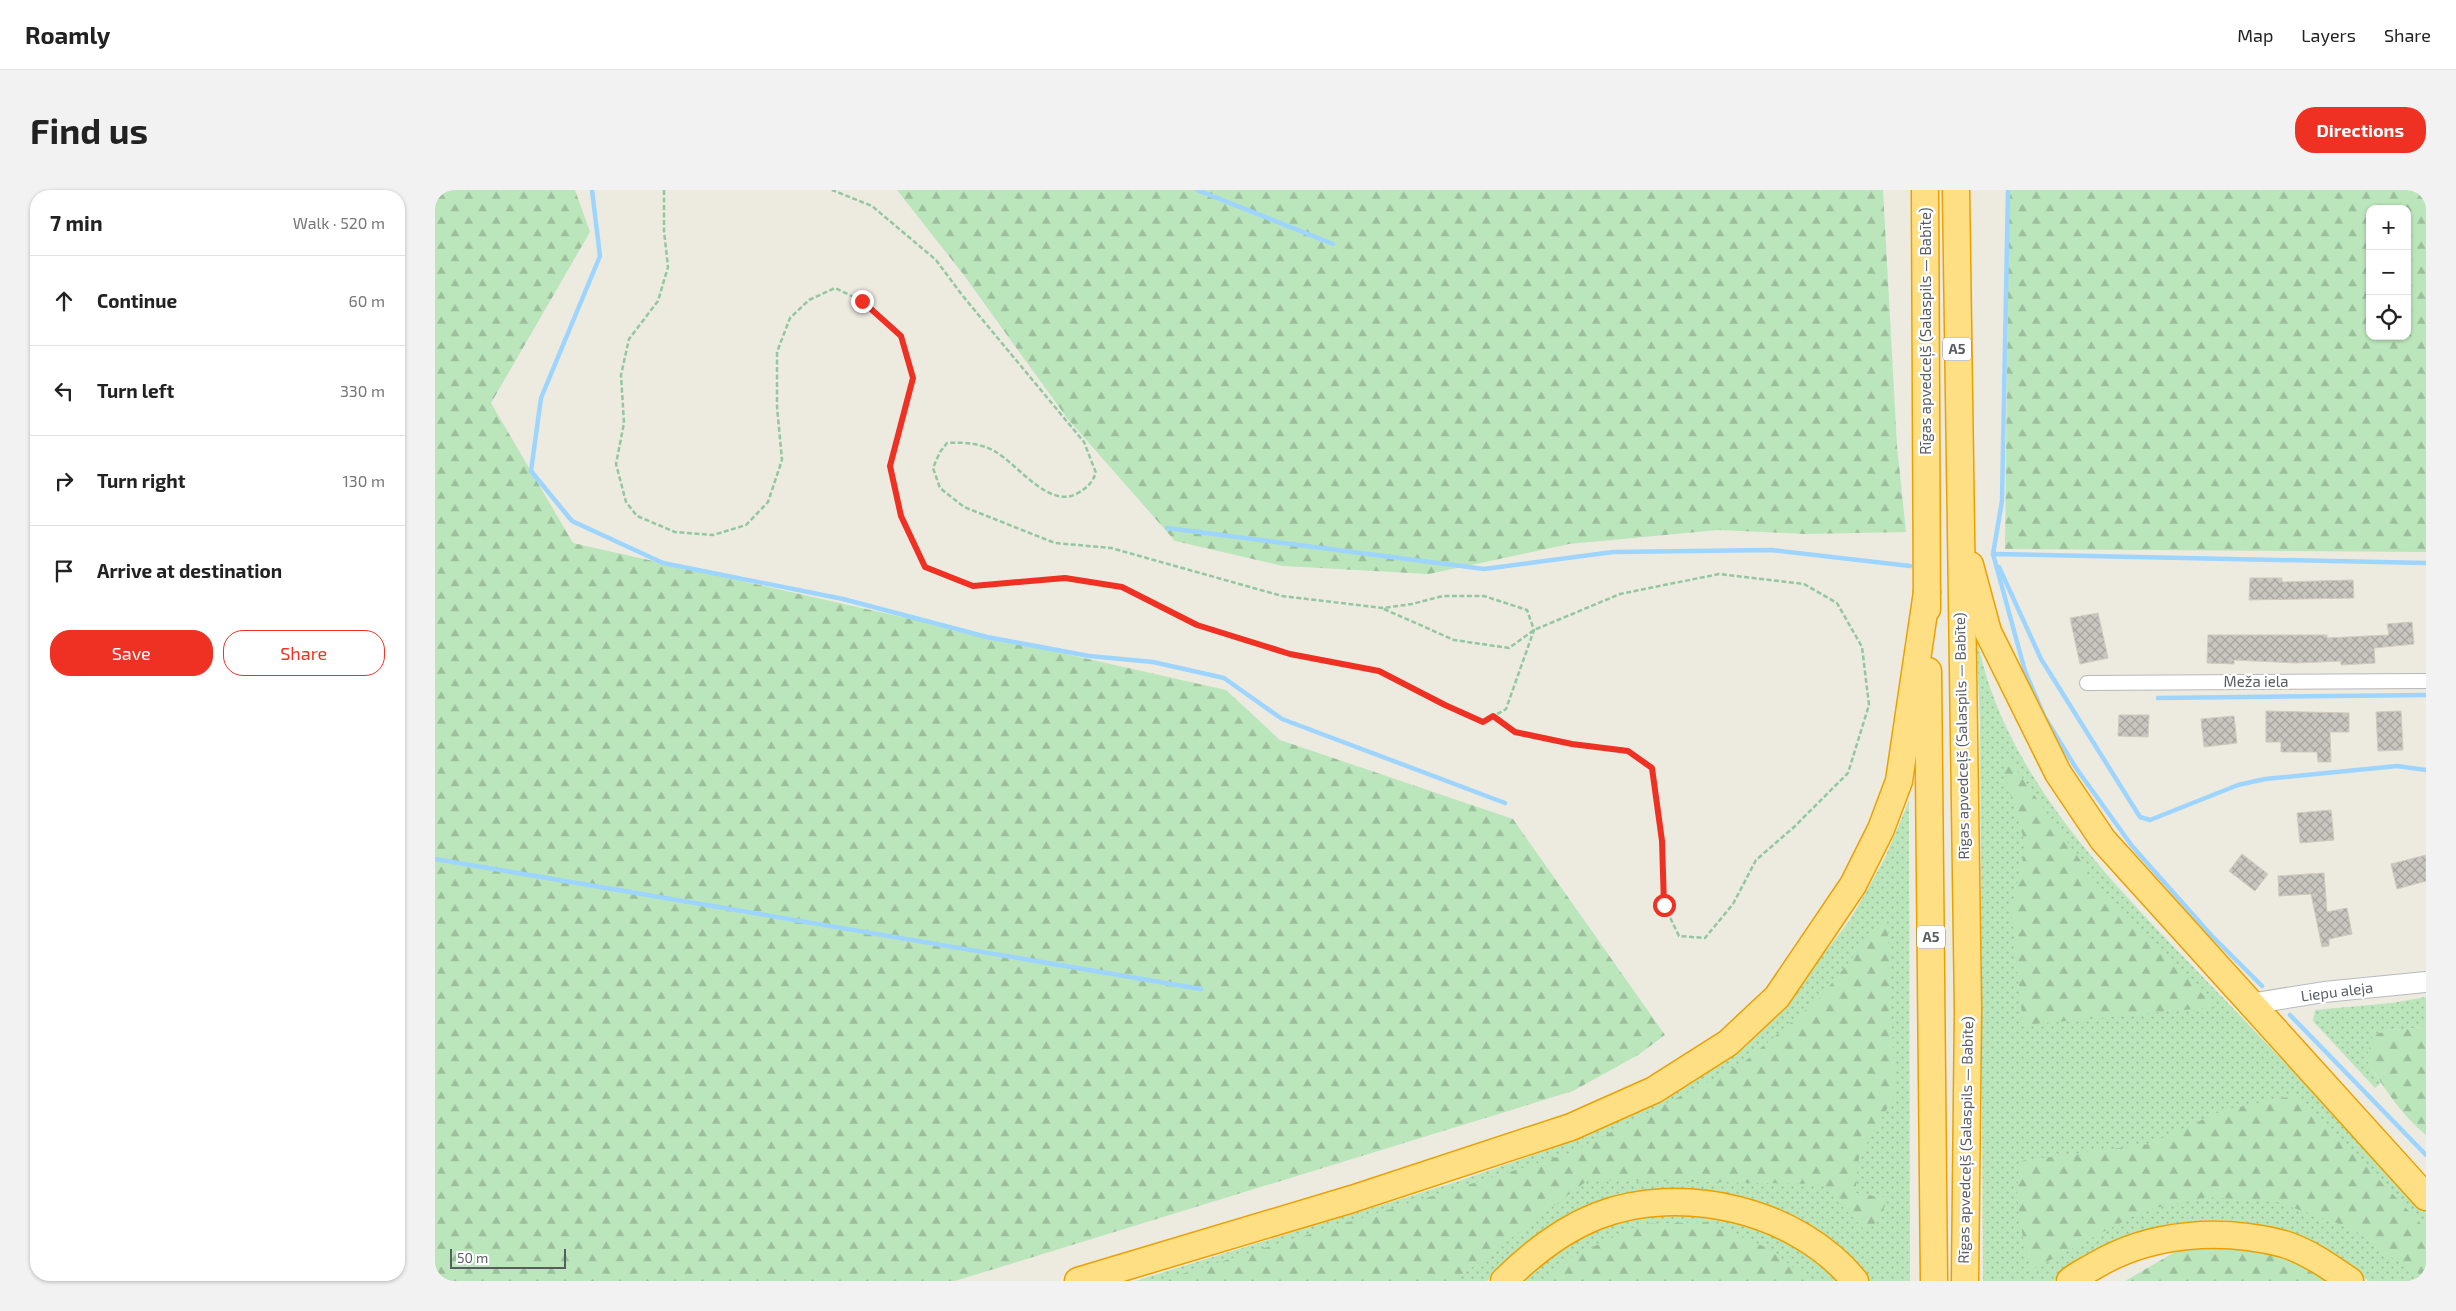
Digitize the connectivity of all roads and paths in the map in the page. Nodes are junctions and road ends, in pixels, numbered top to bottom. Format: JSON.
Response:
{"nodes":[{"id":1,"x":664,"y":190,"type":"edge"},
{"id":2,"x":832,"y":190,"type":"edge"},
{"id":3,"x":1925,"y":190,"type":"edge"},
{"id":4,"x":1956,"y":190,"type":"edge"},
{"id":5,"x":1959,"y":509,"type":"junction"},
{"id":6,"x":1927,"y":592,"type":"junction"},
{"id":7,"x":1383,"y":608,"type":"junction"},
{"id":8,"x":1534,"y":630,"type":"junction"},
{"id":9,"x":2426,"y":681,"type":"edge"},
{"id":10,"x":2087,"y":683,"type":"dead end"},
{"id":11,"x":1493,"y":716,"type":"junction"},
{"id":12,"x":2426,"y":982,"type":"edge"},
{"id":13,"x":2249,"y":1004,"type":"junction"},
{"id":14,"x":2426,"y":1197,"type":"edge"},
{"id":15,"x":1078,"y":1281,"type":"edge"},
{"id":16,"x":1504,"y":1281,"type":"edge"},
{"id":17,"x":1855,"y":1281,"type":"edge"},
{"id":18,"x":1934,"y":1281,"type":"edge"},
{"id":19,"x":1965,"y":1281,"type":"edge"},
{"id":20,"x":2071,"y":1281,"type":"edge"},
{"id":21,"x":2350,"y":1281,"type":"edge"}],
"edges":[{"from":1,"to":11,"type":"path"},
{"from":2,"to":7,"type":"path"},
{"from":3,"to":6,"type":"highway","name":"Rīgas apvedceļš (Salaspils — Babīte)","number":"A5"},
{"from":4,"to":5,"type":"highway","name":"Rīgas apvedceļš (Salaspils — Babīte)","number":"A5"},
{"from":5,"to":13,"type":"highway"},
{"from":5,"to":19,"type":"highway","name":"Rīgas apvedceļš (Salaspils — Babīte)","number":"A5"},
{"from":6,"to":15,"type":"highway"},
{"from":6,"to":18,"type":"highway","name":"Rīgas apvedceļš (Salaspils — Babīte)","number":"A5"},
{"from":7,"to":8,"type":"path"},
{"from":7,"to":8,"type":"path"},
{"from":8,"to":11,"type":"path"},
{"from":8,"to":11,"type":"path"},
{"from":9,"to":10,"type":"street","name":"Meža iela"},
{"from":12,"to":13,"type":"street","name":"Liepu aleja"},
{"from":13,"to":14,"type":"highway"},
{"from":16,"to":17,"type":"highway"},
{"from":20,"to":21,"type":"highway"}]}
